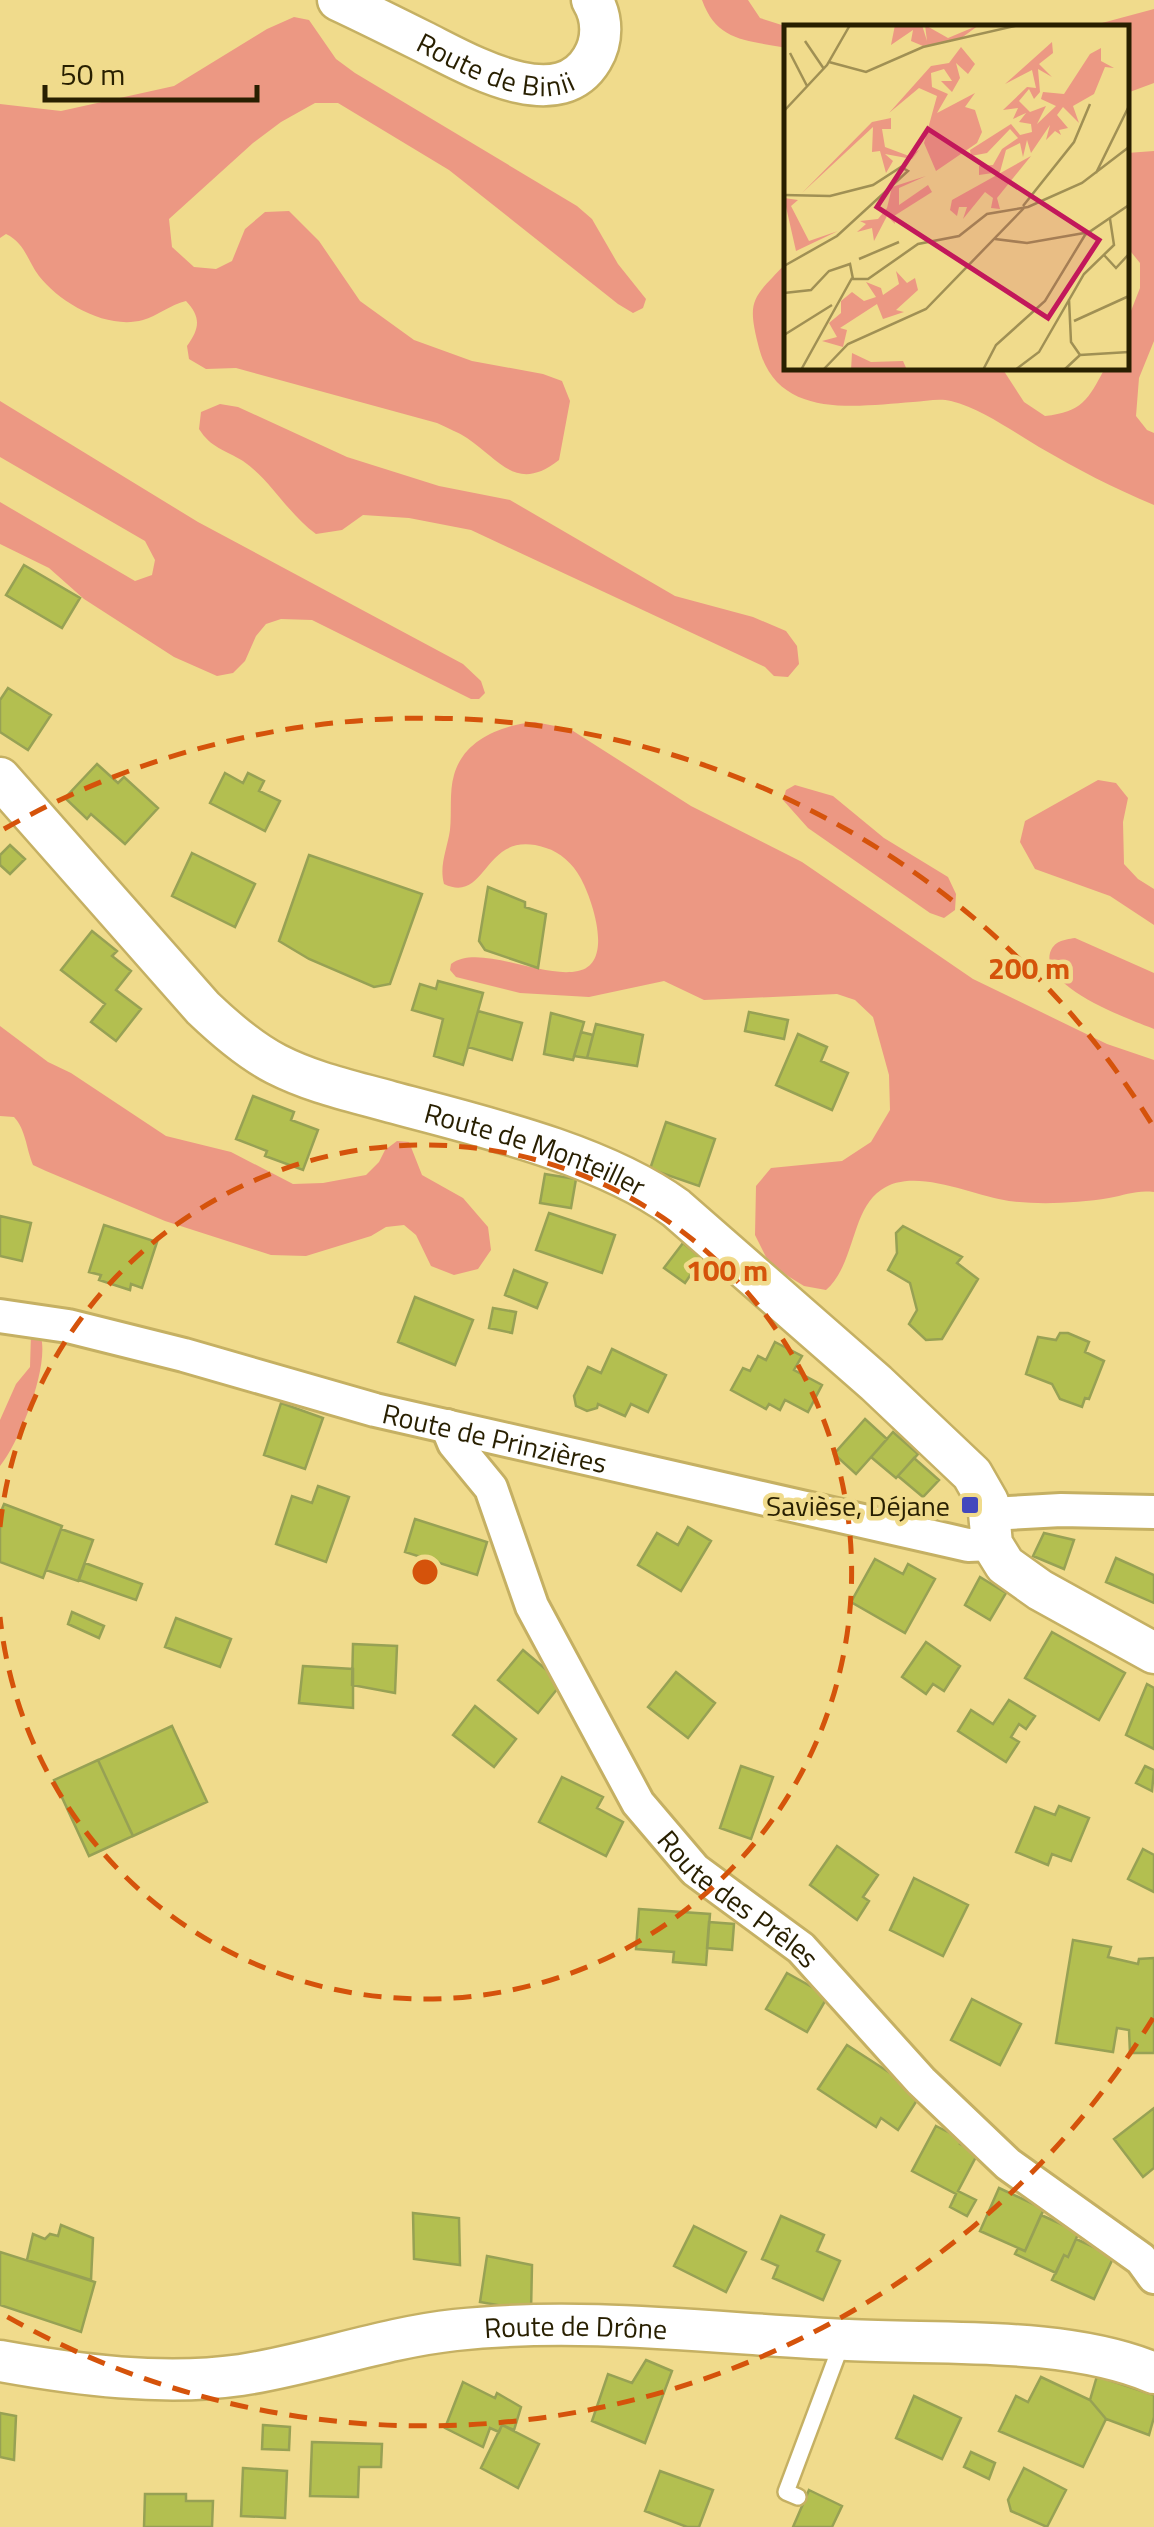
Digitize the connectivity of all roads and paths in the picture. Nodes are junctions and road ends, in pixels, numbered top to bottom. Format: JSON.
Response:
{"nodes":[{"id":1,"x":338,"y":0,"type":"edge"},
{"id":2,"x":592,"y":0,"type":"edge"},
{"id":3,"x":0,"y":778,"type":"edge"},
{"id":4,"x":0,"y":806,"type":"edge"},
{"id":5,"x":37,"y":822,"type":"junction"},
{"id":6,"x":0,"y":1316,"type":"edge"},
{"id":7,"x":448,"y":1426,"type":"junction"},
{"id":8,"x":1154,"y":1512,"type":"edge"},
{"id":9,"x":991,"y":1530,"type":"junction"},
{"id":10,"x":1154,"y":1652,"type":"edge"},
{"id":11,"x":1154,"y":2277,"type":"edge"},
{"id":12,"x":844,"y":2340,"type":"junction"},
{"id":13,"x":0,"y":2362,"type":"edge"},
{"id":14,"x":1154,"y":2373,"type":"edge"},
{"id":15,"x":798,"y":2498,"type":"dead end"}],
"edges":[{"from":1,"to":2,"type":"street","name":"Route de Binii"},
{"from":3,"to":5,"type":"street","name":"Route de Monteiller"},
{"from":4,"to":5,"type":"street","name":"Route de Monteiller"},
{"from":5,"to":9,"type":"street","name":"Route de Monteiller"},
{"from":6,"to":7,"type":"street","name":"Route de Prinzières"},
{"from":7,"to":9,"type":"street","name":"Route de Prinzières"},
{"from":7,"to":11,"type":"street","name":"Route des Prêles"},
{"from":8,"to":9,"type":"street","name":"Route de Prinzières"},
{"from":9,"to":10,"type":"street","name":"Route de Monteiller"},
{"from":12,"to":13,"type":"street","name":"Route de Drône"},
{"from":12,"to":14,"type":"street","name":"Route de Drône"},
{"from":12,"to":15,"type":"lane"}]}
